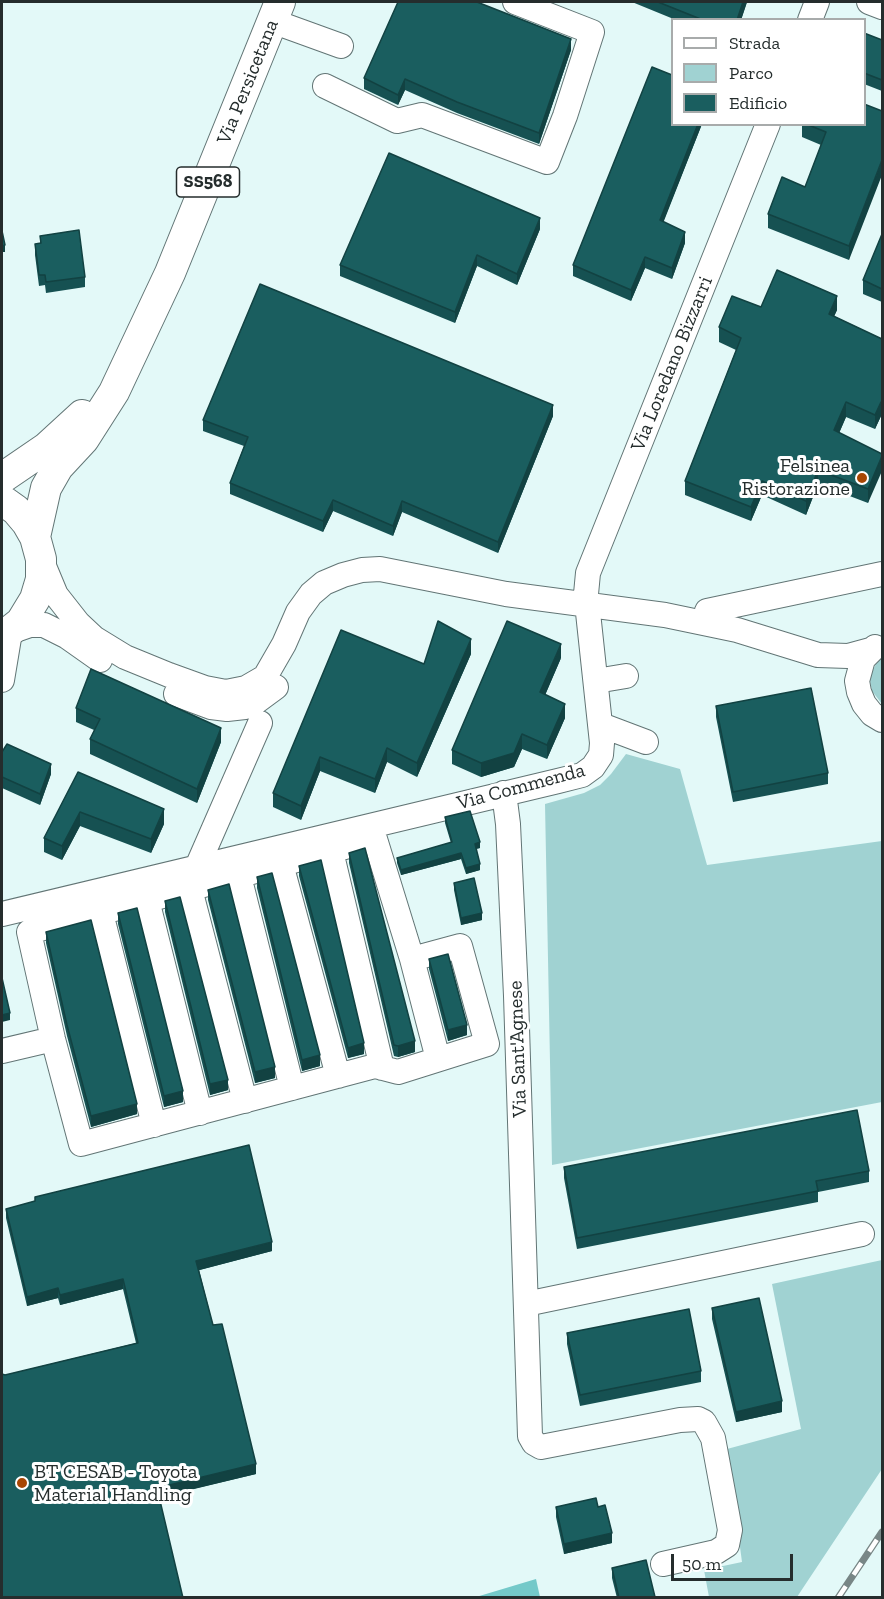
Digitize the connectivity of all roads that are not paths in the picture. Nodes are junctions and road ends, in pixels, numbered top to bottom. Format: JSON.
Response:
{"nodes":[{"id":1,"x":515,"y":2,"type":"edge"},
{"id":2,"x":817,"y":2,"type":"edge"},
{"id":3,"x":869,"y":2,"type":"edge"},
{"id":4,"x":882,"y":7,"type":"edge"},
{"id":5,"x":276,"y":11,"type":"edge"},
{"id":6,"x":811,"y":18,"type":"edge"},
{"id":7,"x":341,"y":46,"type":"dead end"},
{"id":8,"x":325,"y":86,"type":"dead end"},
{"id":9,"x":767,"y":126,"type":"edge"},
{"id":10,"x":129,"y":360,"type":"junction"},
{"id":11,"x":2,"y":478,"type":"edge"},
{"id":12,"x":2,"y":500,"type":"edge"},
{"id":13,"x":38,"y":548,"type":"junction"},
{"id":14,"x":882,"y":574,"type":"edge"},
{"id":15,"x":506,"y":594,"type":"junction"},
{"id":16,"x":587,"y":605,"type":"junction"},
{"id":17,"x":707,"y":611,"type":"dead end"},
{"id":18,"x":6,"y":634,"type":"edge"},
{"id":19,"x":878,"y":644,"type":"edge"},
{"id":20,"x":818,"y":655,"type":"junction"},
{"id":21,"x":626,"y":676,"type":"dead end"},
{"id":22,"x":2,"y":680,"type":"edge"},
{"id":23,"x":596,"y":681,"type":"junction"},
{"id":24,"x":858,"y":692,"type":"junction"},
{"id":25,"x":882,"y":720,"type":"edge"},
{"id":26,"x":260,"y":723,"type":"dead end"},
{"id":27,"x":601,"y":725,"type":"junction"},
{"id":28,"x":646,"y":742,"type":"dead end"},
{"id":29,"x":504,"y":794,"type":"junction"},
{"id":30,"x":331,"y":851,"type":"junction"},
{"id":31,"x":281,"y":864,"type":"junction"},
{"id":32,"x":239,"y":876,"type":"junction"},
{"id":33,"x":193,"y":878,"type":"junction"},
{"id":34,"x":147,"y":900,"type":"junction"},
{"id":35,"x":101,"y":913,"type":"junction"},
{"id":36,"x":2,"y":914,"type":"edge"},
{"id":37,"x":412,"y":959,"type":"junction"},
{"id":38,"x":53,"y":1039,"type":"junction"},
{"id":39,"x":2,"y":1051,"type":"edge"},
{"id":40,"x":438,"y":1059,"type":"junction"},
{"id":41,"x":382,"y":1068,"type":"junction"},
{"id":42,"x":338,"y":1076,"type":"junction"},
{"id":43,"x":292,"y":1088,"type":"junction"},
{"id":44,"x":245,"y":1101,"type":"junction"},
{"id":45,"x":200,"y":1113,"type":"junction"},
{"id":46,"x":154,"y":1125,"type":"junction"},
{"id":47,"x":862,"y":1234,"type":"dead end"},
{"id":48,"x":526,"y":1305,"type":"junction"},
{"id":49,"x":663,"y":1564,"type":"dead end"}],
"edges":[{"from":1,"to":8,"type":"street"},
{"from":2,"to":6,"type":"street"},
{"from":3,"to":4,"type":"street"},
{"from":5,"to":7,"type":"street"},
{"from":5,"to":10,"type":"main road","name":"Via Persicetana","number":"SS568"},
{"from":9,"to":16,"type":"street","name":"Via Loredano Bizzarri"},
{"from":10,"to":11,"type":"main road","name":"Via Persicetana","number":"SS568"},
{"from":10,"to":13,"type":"main road","name":"Via Persicetana","number":"SS568"},
{"from":12,"to":13,"type":"main road"},
{"from":13,"to":15,"type":"street"},
{"from":13,"to":18,"type":"main road","name":"Via Persicetana"},
{"from":14,"to":17,"type":"street"},
{"from":15,"to":16,"type":"street"},
{"from":15,"to":18,"type":"street"},
{"from":16,"to":20,"type":"street"},
{"from":16,"to":23,"type":"street","name":"Via Commenda"},
{"from":18,"to":22,"type":"street"},
{"from":19,"to":20,"type":"street"},
{"from":19,"to":24,"type":"street"},
{"from":20,"to":24,"type":"street"},
{"from":21,"to":23,"type":"street"},
{"from":23,"to":27,"type":"street","name":"Via Commenda"},
{"from":24,"to":25,"type":"street"},
{"from":26,"to":33,"type":"street"},
{"from":27,"to":28,"type":"street"},
{"from":27,"to":29,"type":"street","name":"Via Commenda"},
{"from":29,"to":33,"type":"street","name":"Via Commenda"},
{"from":29,"to":48,"type":"street","name":"Via Sant'Agnese"},
{"from":30,"to":31,"type":"street"},
{"from":30,"to":37,"type":"street"},
{"from":30,"to":41,"type":"street"},
{"from":31,"to":32,"type":"street"},
{"from":31,"to":42,"type":"street"},
{"from":32,"to":33,"type":"street"},
{"from":32,"to":43,"type":"street"},
{"from":33,"to":34,"type":"street"},
{"from":33,"to":36,"type":"street","name":"Via Commenda"},
{"from":33,"to":44,"type":"street"},
{"from":34,"to":35,"type":"street"},
{"from":34,"to":45,"type":"street"},
{"from":35,"to":38,"type":"street"},
{"from":35,"to":46,"type":"street"},
{"from":37,"to":40,"type":"street"},
{"from":37,"to":40,"type":"street"},
{"from":38,"to":39,"type":"street"},
{"from":38,"to":46,"type":"street"},
{"from":40,"to":41,"type":"street"},
{"from":41,"to":42,"type":"street"},
{"from":42,"to":43,"type":"street"},
{"from":43,"to":44,"type":"street"},
{"from":44,"to":45,"type":"street"},
{"from":45,"to":46,"type":"street"},
{"from":47,"to":48,"type":"street"},
{"from":48,"to":49,"type":"street","name":"Via Sant'Agnese"}]}
